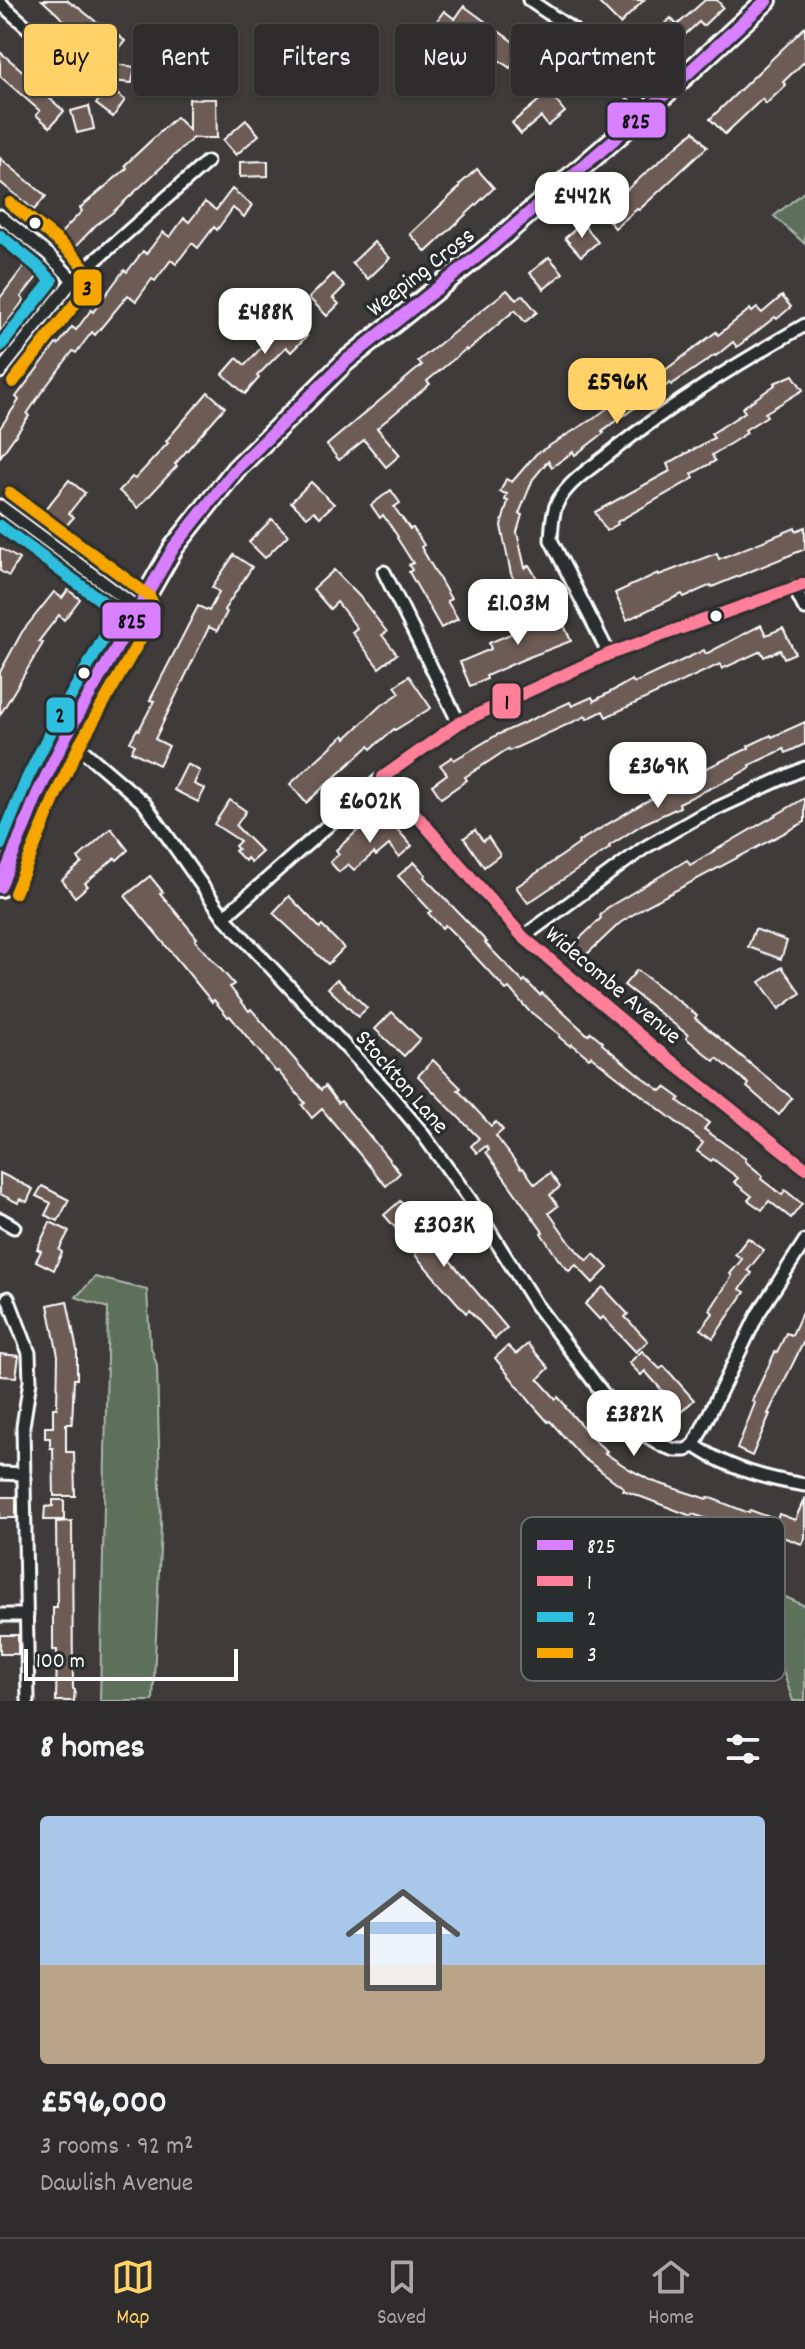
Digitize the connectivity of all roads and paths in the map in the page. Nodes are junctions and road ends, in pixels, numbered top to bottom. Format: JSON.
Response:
{"nodes":[{"id":1,"x":529,"y":0,"type":"edge"},
{"id":2,"x":767,"y":0,"type":"edge"},
{"id":3,"x":0,"y":3,"type":"edge"},
{"id":4,"x":24,"y":24,"type":"edge"},
{"id":5,"x":648,"y":110,"type":"junction"},
{"id":6,"x":207,"y":162,"type":"dead end"},
{"id":7,"x":0,"y":216,"type":"edge"},
{"id":8,"x":73,"y":280,"type":"junction"},
{"id":9,"x":805,"y":325,"type":"edge"},
{"id":10,"x":0,"y":372,"type":"edge"},
{"id":11,"x":0,"y":506,"type":"edge"},
{"id":12,"x":384,"y":572,"type":"dead end"},
{"id":13,"x":800,"y":586,"type":"edge"},
{"id":14,"x":139,"y":609,"type":"junction"},
{"id":15,"x":805,"y":609,"type":"edge"},
{"id":16,"x":609,"y":654,"type":"junction"},
{"id":17,"x":459,"y":723,"type":"junction"},
{"id":18,"x":66,"y":736,"type":"junction"},
{"id":19,"x":805,"y":768,"type":"edge"},
{"id":20,"x":383,"y":777,"type":"junction"},
{"id":21,"x":0,"y":887,"type":"edge"},
{"id":22,"x":224,"y":917,"type":"junction"},
{"id":23,"x":523,"y":937,"type":"junction"},
{"id":24,"x":805,"y":1168,"type":"edge"},
{"id":25,"x":0,"y":1219,"type":"edge"},
{"id":26,"x":14,"y":1227,"type":"dead end"},
{"id":27,"x":803,"y":1249,"type":"edge"},
{"id":28,"x":8,"y":1298,"type":"dead end"},
{"id":29,"x":26,"y":1307,"type":"dead end"},
{"id":30,"x":14,"y":1313,"type":"junction"},
{"id":31,"x":694,"y":1445,"type":"junction"},
{"id":32,"x":0,"y":1473,"type":"edge"},
{"id":33,"x":24,"y":1474,"type":"junction"},
{"id":34,"x":805,"y":1485,"type":"edge"},
{"id":35,"x":0,"y":1615,"type":"edge"},
{"id":36,"x":27,"y":1615,"type":"junction"},
{"id":37,"x":28,"y":1701,"type":"edge"}],
"edges":[{"from":1,"to":5,"type":"street"},
{"from":2,"to":5,"type":"highway","name":"Weeping Cross"},
{"from":3,"to":4,"type":"street"},
{"from":5,"to":14,"type":"highway","name":"Weeping Cross"},
{"from":6,"to":8,"type":"street"},
{"from":7,"to":8,"type":"street"},
{"from":8,"to":10,"type":"street"},
{"from":9,"to":16,"type":"street"},
{"from":11,"to":14,"type":"street"},
{"from":12,"to":17,"type":"street"},
{"from":13,"to":15,"type":"street"},
{"from":13,"to":16,"type":"street"},
{"from":14,"to":18,"type":"highway","name":"Weeping Cross"},
{"from":16,"to":17,"type":"street"},
{"from":17,"to":20,"type":"street"},
{"from":18,"to":21,"type":"highway","name":"Weeping Cross"},
{"from":18,"to":22,"type":"street","name":"Stockton Lane"},
{"from":19,"to":23,"type":"street"},
{"from":20,"to":22,"type":"street"},
{"from":20,"to":23,"type":"street","name":"Widecombe Avenue"},
{"from":22,"to":31,"type":"street","name":"Stockton Lane"},
{"from":23,"to":24,"type":"street","name":"Widecombe Avenue"},
{"from":25,"to":26,"type":"street"},
{"from":27,"to":31,"type":"street"},
{"from":28,"to":30,"type":"street"},
{"from":29,"to":30,"type":"street"},
{"from":30,"to":33,"type":"street"},
{"from":31,"to":34,"type":"street"},
{"from":32,"to":33,"type":"street"},
{"from":33,"to":36,"type":"street"},
{"from":35,"to":36,"type":"street"},
{"from":36,"to":37,"type":"street"}]}
